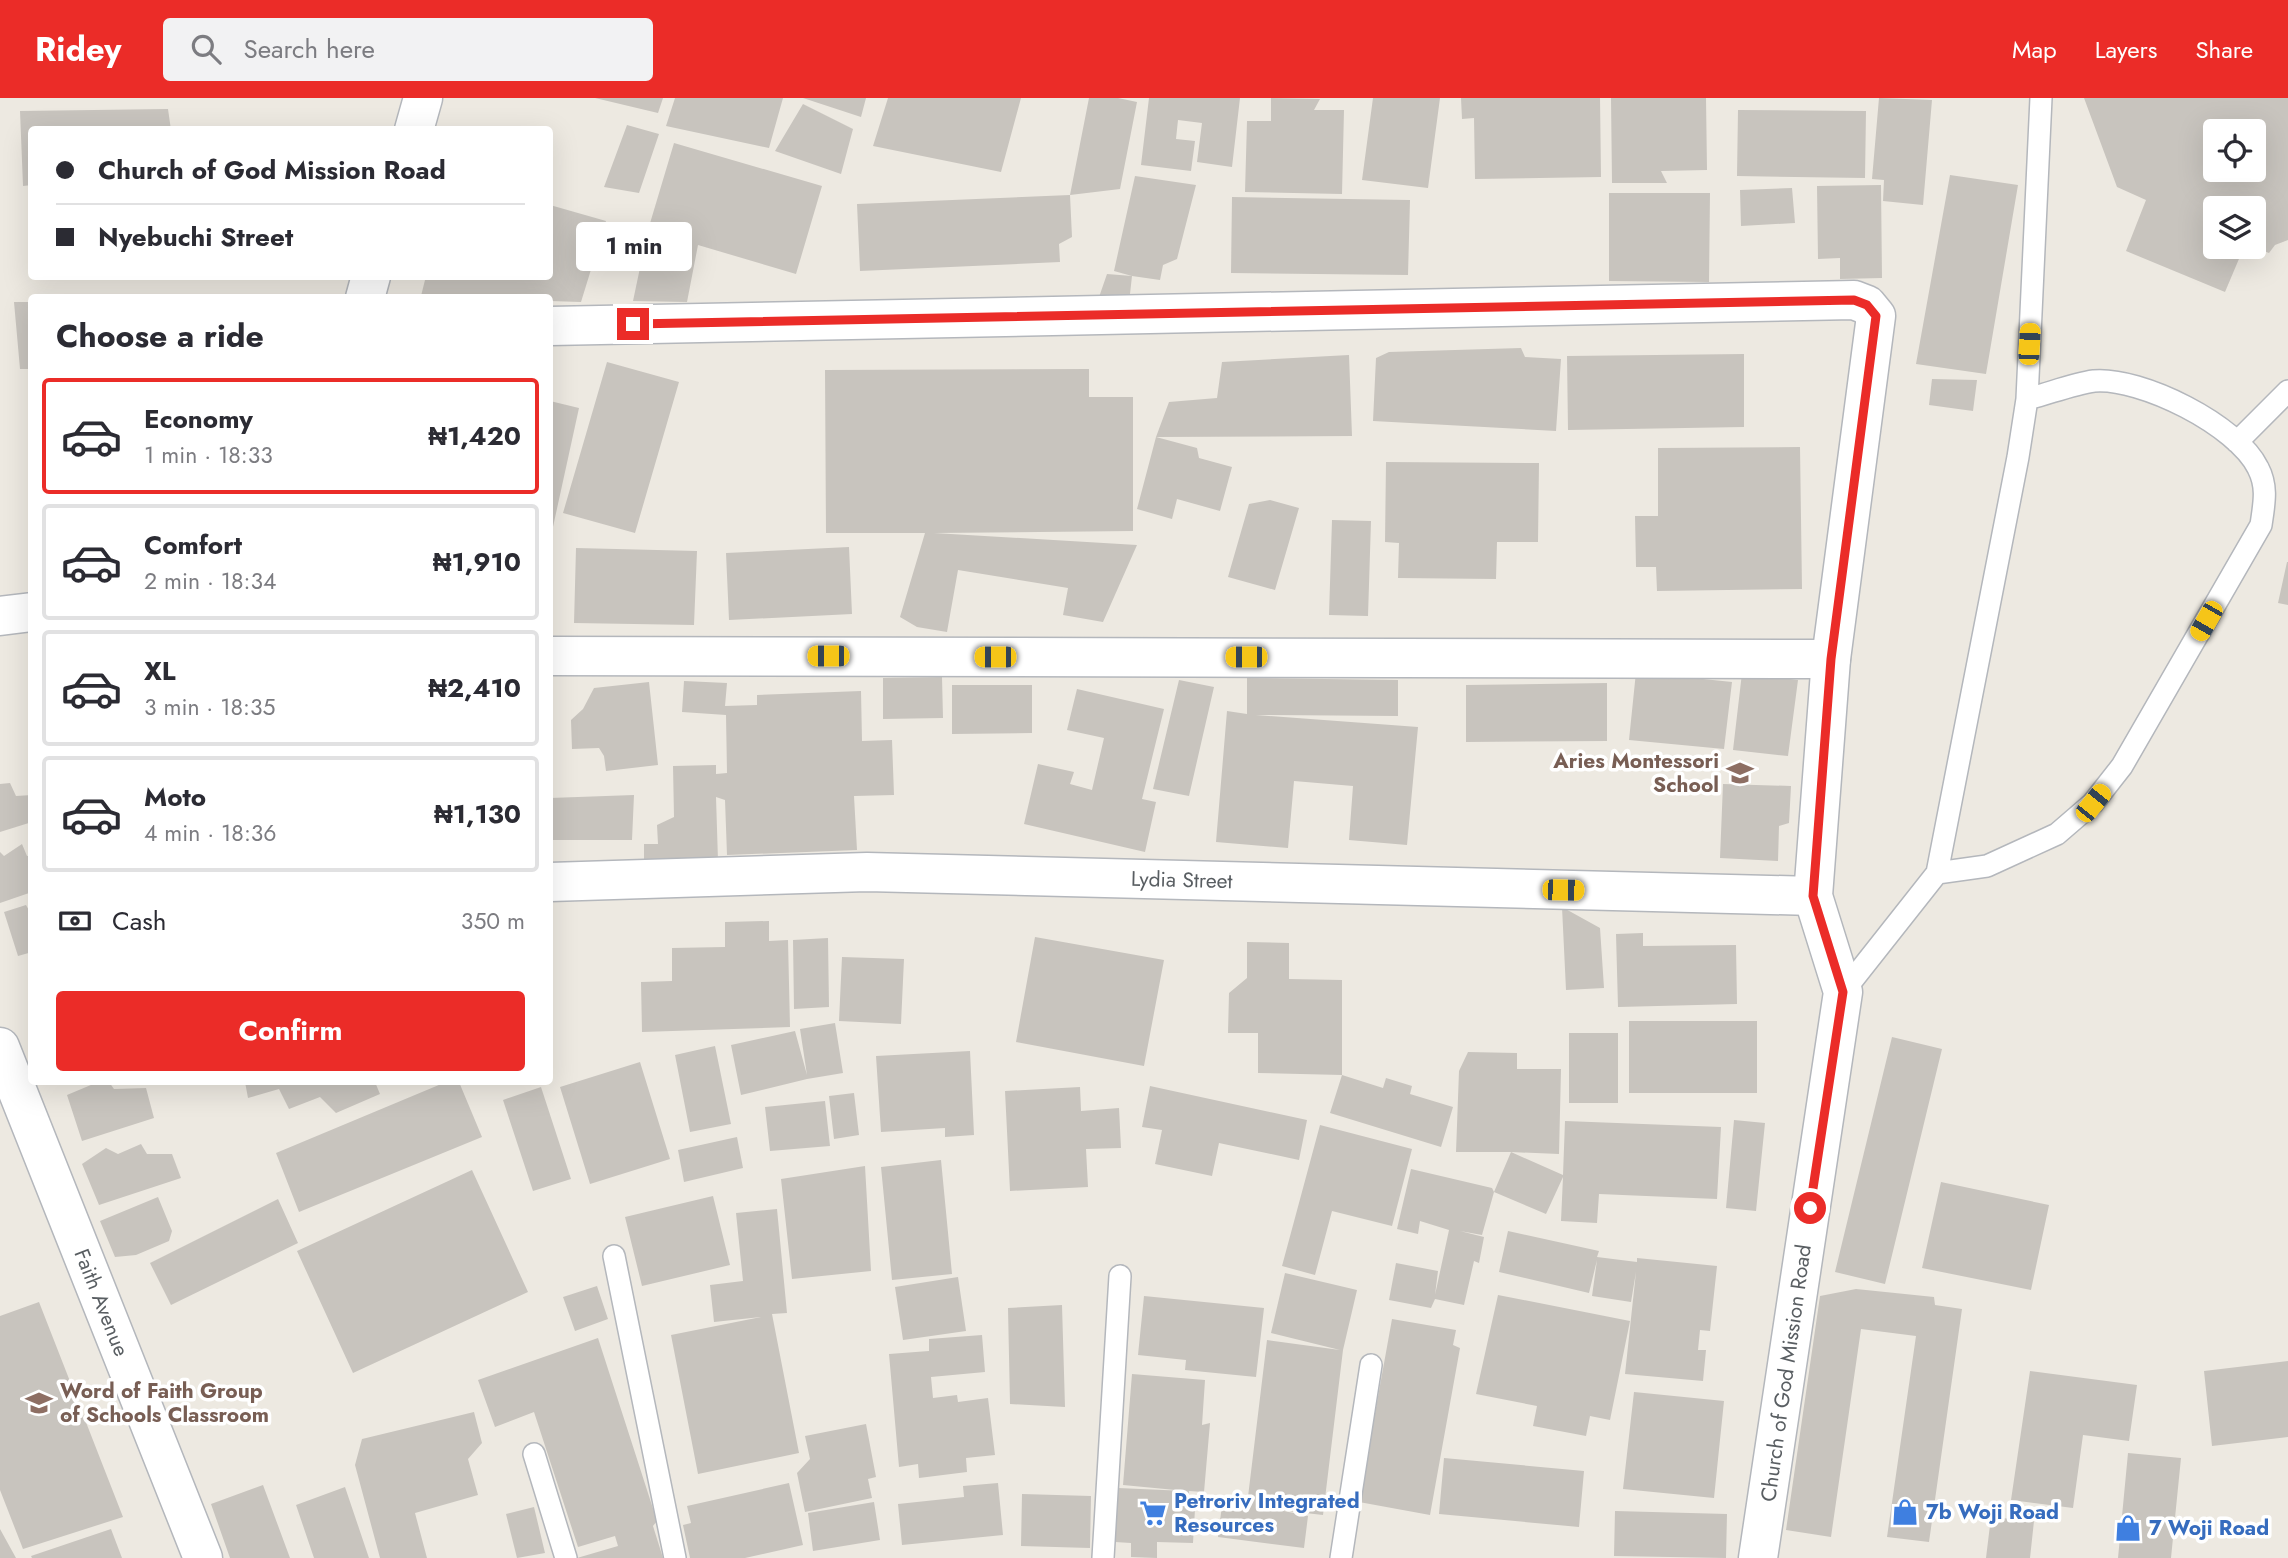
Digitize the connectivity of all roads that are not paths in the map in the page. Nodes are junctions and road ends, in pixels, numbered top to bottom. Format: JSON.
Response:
{"nodes":[{"id":1,"x":423,"y":98,"type":"edge"},
{"id":2,"x":2041,"y":98,"type":"edge"},
{"id":3,"x":415,"y":126,"type":"edge"},
{"id":4,"x":553,"y":326,"type":"edge"},
{"id":5,"x":2288,"y":391,"type":"edge"},
{"id":6,"x":2026,"y":399,"type":"junction"},
{"id":7,"x":2237,"y":442,"type":"junction"},
{"id":8,"x":28,"y":612,"type":"edge"},
{"id":9,"x":0,"y":616,"type":"edge"},
{"id":10,"x":553,"y":656,"type":"edge"},
{"id":11,"x":1831,"y":659,"type":"junction"},
{"id":12,"x":1937,"y":873,"type":"junction"},
{"id":13,"x":553,"y":882,"type":"edge"},
{"id":14,"x":1813,"y":896,"type":"junction"},
{"id":15,"x":1843,"y":992,"type":"junction"},
{"id":16,"x":0,"y":1048,"type":"edge"},
{"id":17,"x":614,"y":1256,"type":"dead end"},
{"id":18,"x":1120,"y":1276,"type":"dead end"},
{"id":19,"x":1371,"y":1365,"type":"dead end"},
{"id":20,"x":534,"y":1454,"type":"dead end"},
{"id":21,"x":202,"y":1558,"type":"edge"},
{"id":22,"x":566,"y":1558,"type":"edge"},
{"id":23,"x":676,"y":1558,"type":"edge"},
{"id":24,"x":1103,"y":1558,"type":"edge"},
{"id":25,"x":1341,"y":1558,"type":"edge"},
{"id":26,"x":1758,"y":1558,"type":"edge"}],
"edges":[{"from":1,"to":3,"type":"street"},
{"from":2,"to":6,"type":"lane"},
{"from":4,"to":11,"type":"street","name":"Church of God Mission Road"},
{"from":5,"to":7,"type":"lane"},
{"from":6,"to":7,"type":"lane"},
{"from":6,"to":12,"type":"lane"},
{"from":7,"to":12,"type":"lane"},
{"from":8,"to":9,"type":"street"},
{"from":10,"to":11,"type":"street"},
{"from":11,"to":14,"type":"street","name":"Church of God Mission Road"},
{"from":12,"to":15,"type":"lane"},
{"from":13,"to":14,"type":"street","name":"Lydia Street"},
{"from":14,"to":15,"type":"street","name":"Church of God Mission Road"},
{"from":15,"to":26,"type":"street","name":"Church of God Mission Road"},
{"from":16,"to":21,"type":"street","name":"Faith Avenue"},
{"from":17,"to":23,"type":"lane"},
{"from":18,"to":24,"type":"lane"},
{"from":19,"to":25,"type":"lane"},
{"from":20,"to":22,"type":"lane"}]}
